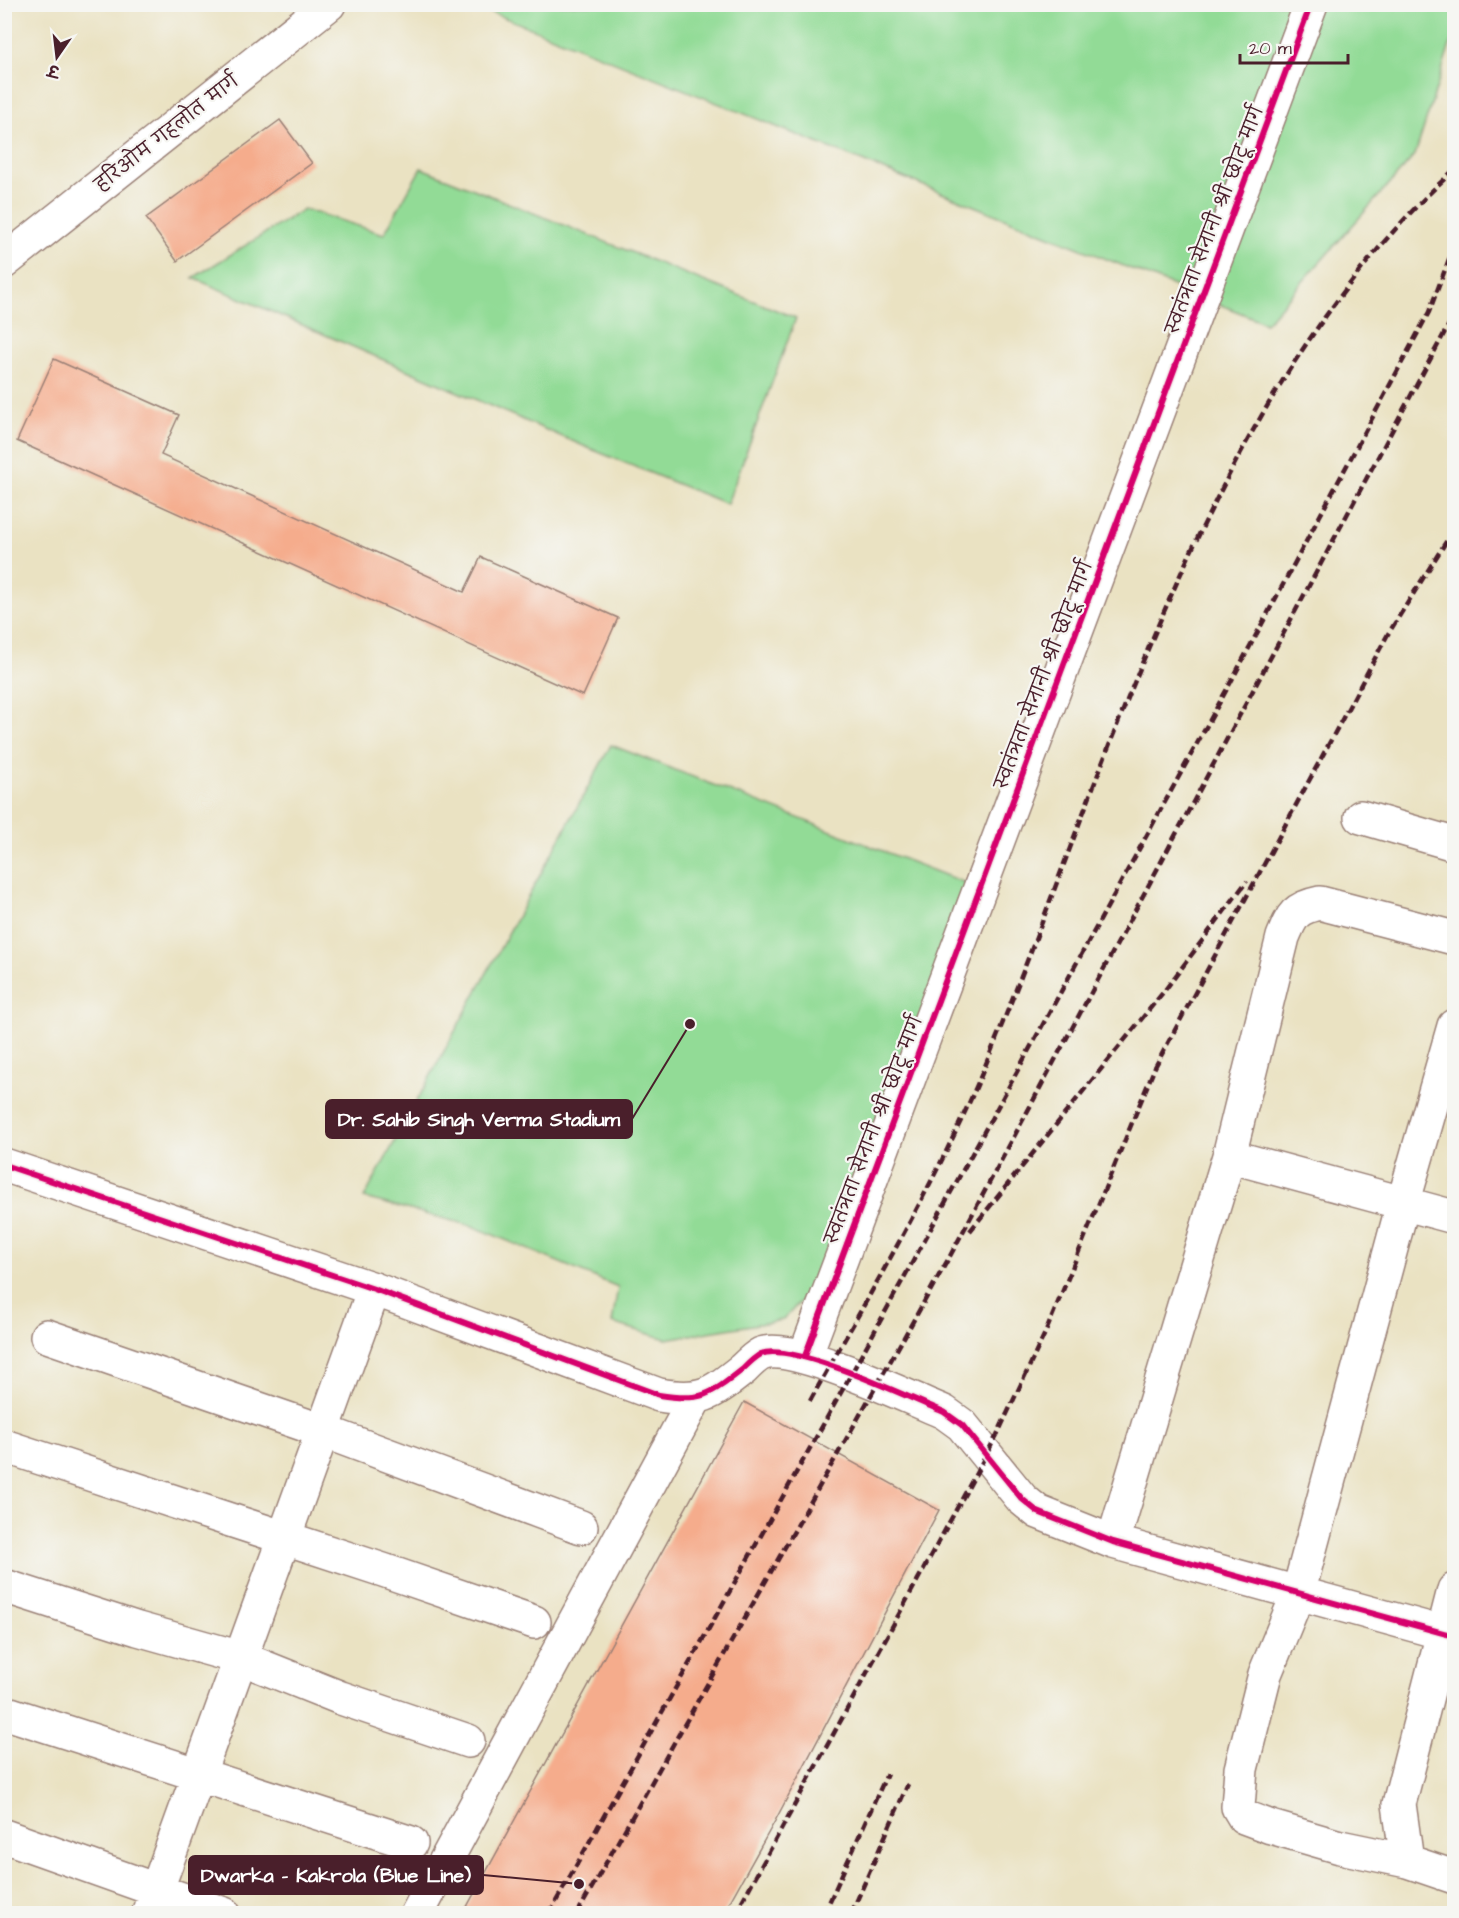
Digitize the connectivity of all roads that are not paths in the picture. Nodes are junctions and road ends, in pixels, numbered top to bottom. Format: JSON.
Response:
{"nodes":[{"id":1,"x":329,"y":4,"type":"edge"},
{"id":2,"x":1311,"y":4,"type":"edge"},
{"id":3,"x":4,"y":262,"type":"edge"},
{"id":4,"x":1361,"y":817,"type":"dead end"},
{"id":5,"x":1455,"y":844,"type":"edge"},
{"id":6,"x":1455,"y":938,"type":"edge"},
{"id":7,"x":1455,"y":1026,"type":"edge"},
{"id":8,"x":1228,"y":1156,"type":"junction"},
{"id":9,"x":4,"y":1165,"type":"edge"},
{"id":10,"x":1403,"y":1204,"type":"junction"},
{"id":11,"x":1455,"y":1217,"type":"edge"},
{"id":12,"x":374,"y":1289,"type":"junction"},
{"id":13,"x":47,"y":1336,"type":"dead end"},
{"id":14,"x":805,"y":1356,"type":"junction"},
{"id":15,"x":696,"y":1397,"type":"junction"},
{"id":16,"x":323,"y":1431,"type":"junction"},
{"id":17,"x":4,"y":1446,"type":"edge"},
{"id":18,"x":581,"y":1527,"type":"dead end"},
{"id":19,"x":284,"y":1538,"type":"junction"},
{"id":20,"x":1113,"y":1542,"type":"junction"},
{"id":21,"x":4,"y":1586,"type":"edge"},
{"id":22,"x":1455,"y":1590,"type":"edge"},
{"id":23,"x":1298,"y":1594,"type":"junction"},
{"id":24,"x":534,"y":1622,"type":"dead end"},
{"id":25,"x":1449,"y":1634,"type":"edge"},
{"id":26,"x":241,"y":1658,"type":"junction"},
{"id":27,"x":4,"y":1712,"type":"edge"},
{"id":28,"x":468,"y":1741,"type":"dead end"},
{"id":29,"x":198,"y":1775,"type":"junction"},
{"id":30,"x":4,"y":1836,"type":"edge"},
{"id":31,"x":411,"y":1843,"type":"dead end"},
{"id":32,"x":1407,"y":1860,"type":"junction"},
{"id":33,"x":1455,"y":1877,"type":"edge"},
{"id":34,"x":153,"y":1901,"type":"edge"},
{"id":35,"x":224,"y":1914,"type":"edge"},
{"id":36,"x":417,"y":1914,"type":"edge"}],
"edges":[{"from":1,"to":3,"type":"street","name":"हरिओम गहलोत मार्ग"},
{"from":2,"to":14,"type":"street","name":"स्वतंत्रता सेनानी श्री छोटू मार्ग"},
{"from":4,"to":5,"type":"street"},
{"from":6,"to":8,"type":"street"},
{"from":7,"to":10,"type":"street"},
{"from":8,"to":10,"type":"street"},
{"from":8,"to":20,"type":"street"},
{"from":9,"to":12,"type":"street"},
{"from":10,"to":11,"type":"street"},
{"from":10,"to":23,"type":"street"},
{"from":12,"to":15,"type":"street"},
{"from":12,"to":16,"type":"street"},
{"from":13,"to":16,"type":"street"},
{"from":14,"to":15,"type":"street"},
{"from":14,"to":20,"type":"street"},
{"from":15,"to":36,"type":"street"},
{"from":16,"to":18,"type":"street"},
{"from":16,"to":19,"type":"street"},
{"from":17,"to":19,"type":"street"},
{"from":19,"to":24,"type":"street"},
{"from":19,"to":26,"type":"street"},
{"from":20,"to":23,"type":"street"},
{"from":21,"to":26,"type":"street"},
{"from":22,"to":25,"type":"street"},
{"from":23,"to":25,"type":"street"},
{"from":23,"to":32,"type":"street"},
{"from":25,"to":32,"type":"street"},
{"from":26,"to":28,"type":"street"},
{"from":26,"to":29,"type":"street"},
{"from":27,"to":29,"type":"street"},
{"from":29,"to":31,"type":"street"},
{"from":29,"to":34,"type":"street"},
{"from":30,"to":34,"type":"street"},
{"from":32,"to":33,"type":"street"},
{"from":34,"to":35,"type":"street"}]}
